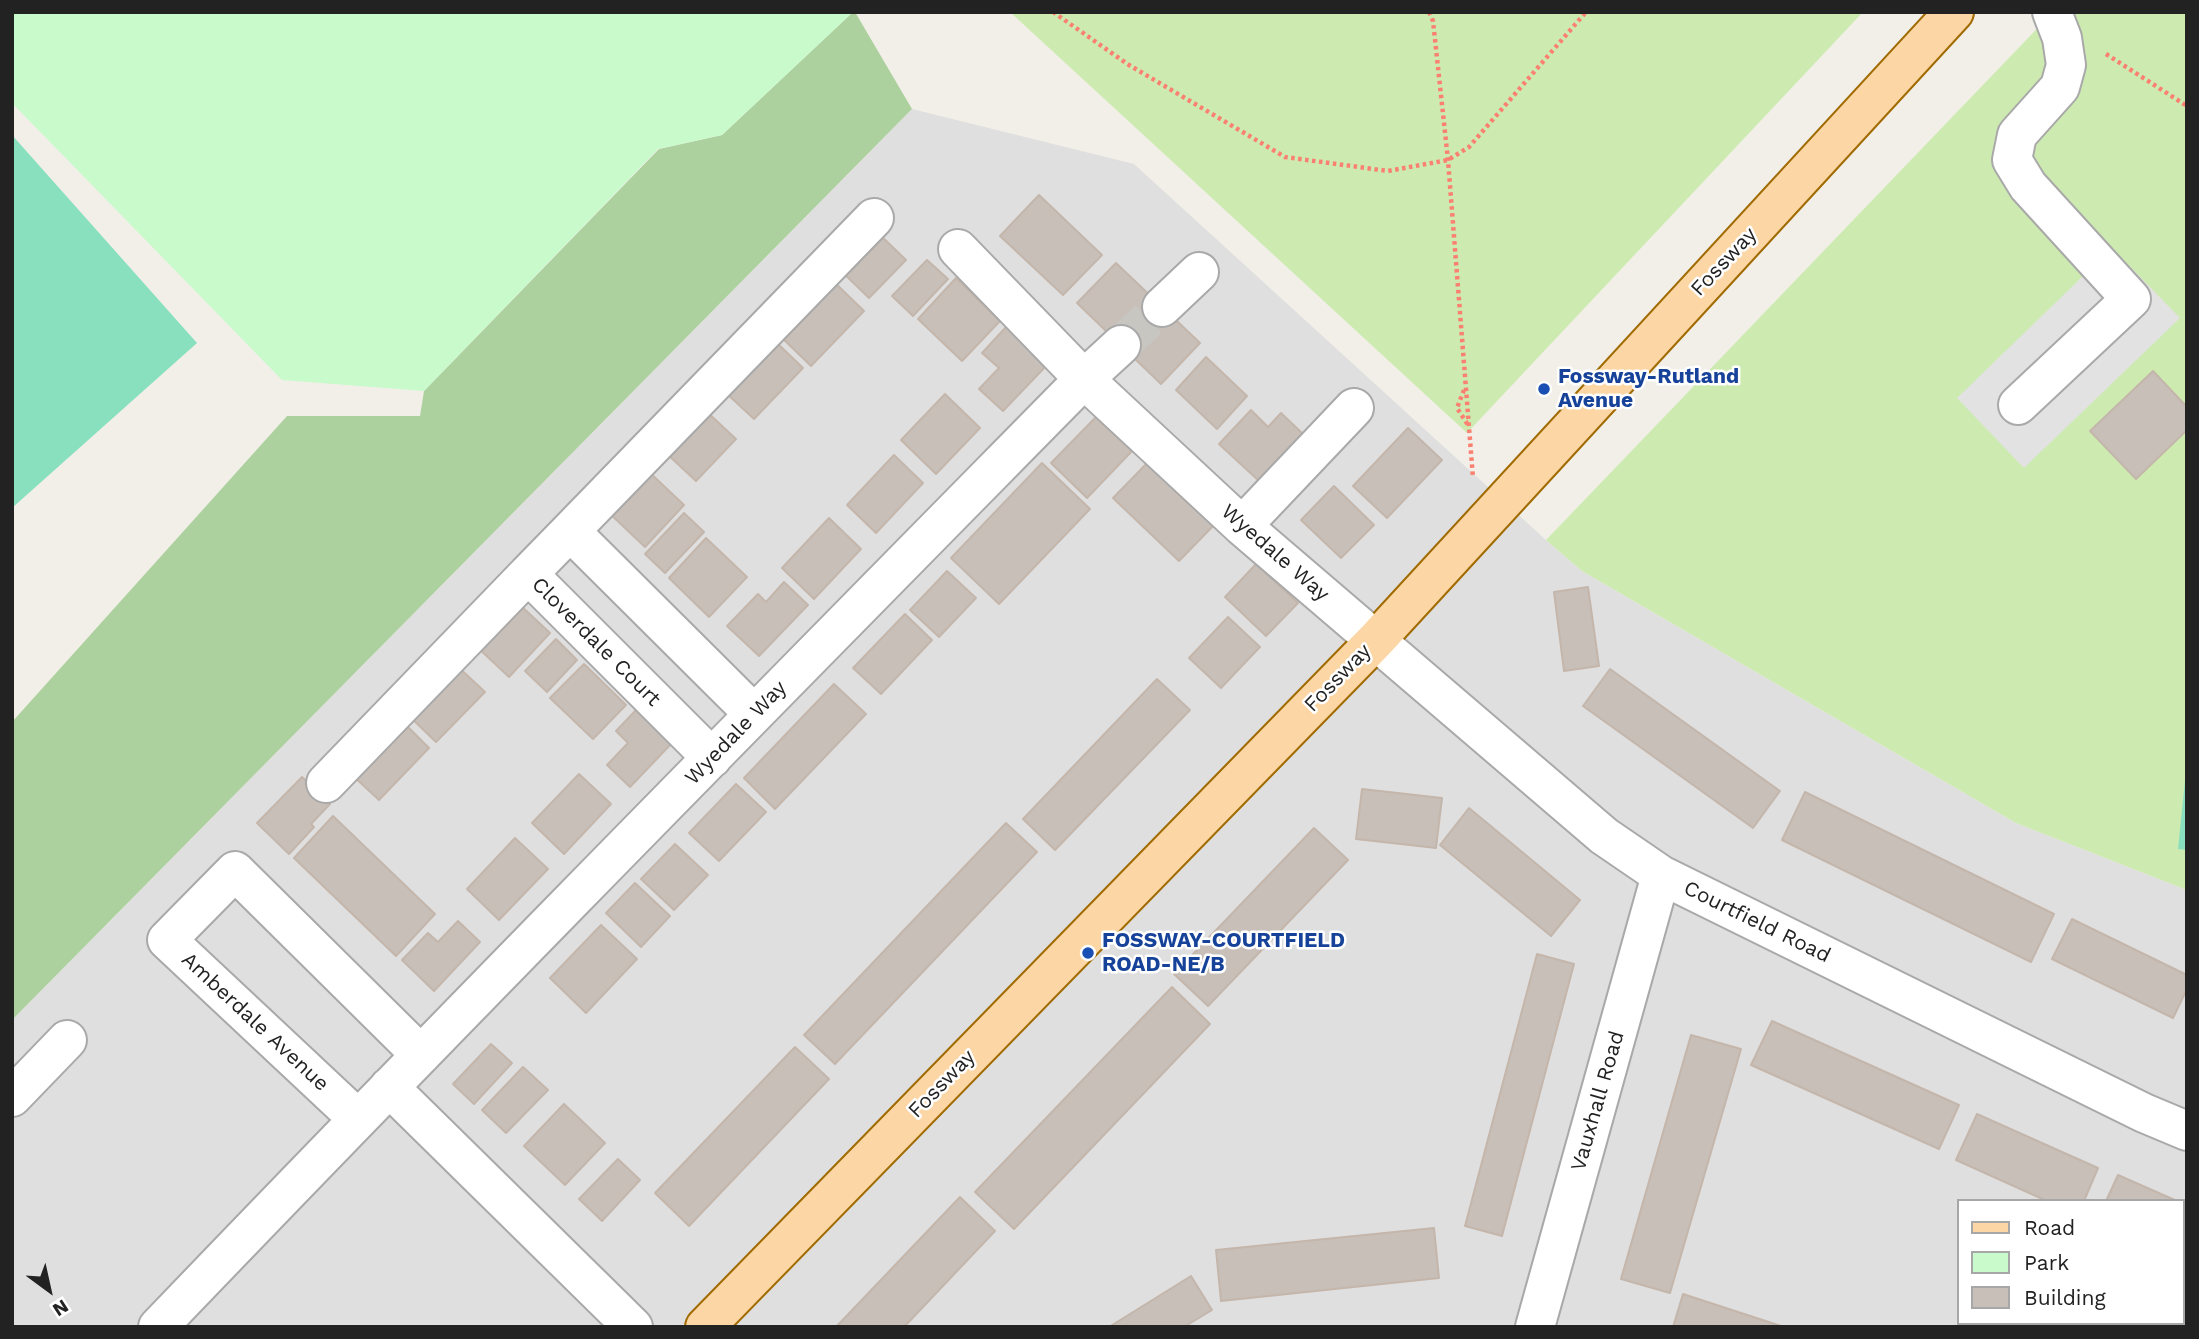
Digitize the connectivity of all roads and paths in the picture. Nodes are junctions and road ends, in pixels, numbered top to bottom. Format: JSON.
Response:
{"nodes":[{"id":1,"x":1053,"y":12,"type":"edge"},
{"id":2,"x":1429,"y":12,"type":"edge"},
{"id":3,"x":1586,"y":12,"type":"edge"},
{"id":4,"x":1954,"y":12,"type":"edge"},
{"id":5,"x":2054,"y":17,"type":"edge"},
{"id":6,"x":2187,"y":106,"type":"edge"},
{"id":7,"x":1448,"y":160,"type":"junction"},
{"id":8,"x":874,"y":218,"type":"dead end"},
{"id":9,"x":958,"y":249,"type":"dead end"},
{"id":10,"x":1199,"y":272,"type":"dead end"},
{"id":11,"x":1162,"y":306,"type":"tunnel mouth"},
{"id":12,"x":1121,"y":345,"type":"tunnel mouth"},
{"id":13,"x":1084,"y":379,"type":"junction"},
{"id":14,"x":1465,"y":387,"type":"junction"},
{"id":15,"x":2018,"y":405,"type":"dead end"},
{"id":16,"x":1354,"y":408,"type":"dead end"},
{"id":17,"x":1468,"y":426,"type":"junction"},
{"id":18,"x":1242,"y":526,"type":"junction"},
{"id":19,"x":1478,"y":527,"type":"junction"},
{"id":20,"x":570,"y":531,"type":"junction"},
{"id":21,"x":528,"y":574,"type":"junction"},
{"id":22,"x":1376,"y":640,"type":"junction"},
{"id":23,"x":754,"y":714,"type":"junction"},
{"id":24,"x":712,"y":758,"type":"junction"},
{"id":25,"x":326,"y":783,"type":"dead end"},
{"id":26,"x":1661,"y":875,"type":"junction"},
{"id":27,"x":67,"y":1040,"type":"dead end"},
{"id":28,"x":421,"y":1055,"type":"junction"},
{"id":29,"x":389,"y":1087,"type":"junction"},
{"id":30,"x":12,"y":1097,"type":"edge"},
{"id":31,"x":358,"y":1119,"type":"junction"},
{"id":32,"x":2187,"y":1131,"type":"edge"},
{"id":33,"x":158,"y":1327,"type":"edge"},
{"id":34,"x":634,"y":1327,"type":"edge"},
{"id":35,"x":705,"y":1327,"type":"edge"},
{"id":36,"x":1535,"y":1327,"type":"edge"}],
"edges":[{"from":1,"to":7,"type":"path"},
{"from":2,"to":7,"type":"path"},
{"from":3,"to":7,"type":"path"},
{"from":4,"to":19,"type":"main road","name":"Fossway"},
{"from":5,"to":6,"type":"path"},
{"from":5,"to":15,"type":"street"},
{"from":7,"to":14,"type":"path"},
{"from":8,"to":20,"type":"street","name":"Cloverdale Court"},
{"from":9,"to":13,"type":"street","name":"Wyedale Way"},
{"from":10,"to":11,"type":"street"},
{"from":12,"to":13,"type":"street"},
{"from":13,"to":18,"type":"street","name":"Wyedale Way"},
{"from":13,"to":23,"type":"street","name":"Wyedale Way"},
{"from":14,"to":17,"type":"path"},
{"from":14,"to":17,"type":"path"},
{"from":16,"to":18,"type":"street"},
{"from":17,"to":19,"type":"path"},
{"from":18,"to":22,"type":"street","name":"Wyedale Way"},
{"from":19,"to":22,"type":"main road","name":"Fossway"},
{"from":20,"to":21,"type":"street","name":"Cloverdale Court"},
{"from":20,"to":23,"type":"street"},
{"from":21,"to":24,"type":"street","name":"Cloverdale Court"},
{"from":21,"to":25,"type":"street"},
{"from":22,"to":26,"type":"street","name":"Courtfield Road"},
{"from":22,"to":35,"type":"main road","name":"Fossway"},
{"from":23,"to":24,"type":"street","name":"Wyedale Way"},
{"from":24,"to":28,"type":"street","name":"Wyedale Way"},
{"from":26,"to":32,"type":"street","name":"Courtfield Road"},
{"from":26,"to":36,"type":"street","name":"Vauxhall Road"},
{"from":27,"to":30,"type":"street"},
{"from":28,"to":29,"type":"street","name":"Wyedale Way"},
{"from":28,"to":31,"type":"street","name":"Amberdale Avenue"},
{"from":29,"to":31,"type":"street","name":"Wyedale Way"},
{"from":29,"to":34,"type":"street"},
{"from":31,"to":33,"type":"street","name":"Wyedale Way"}]}
